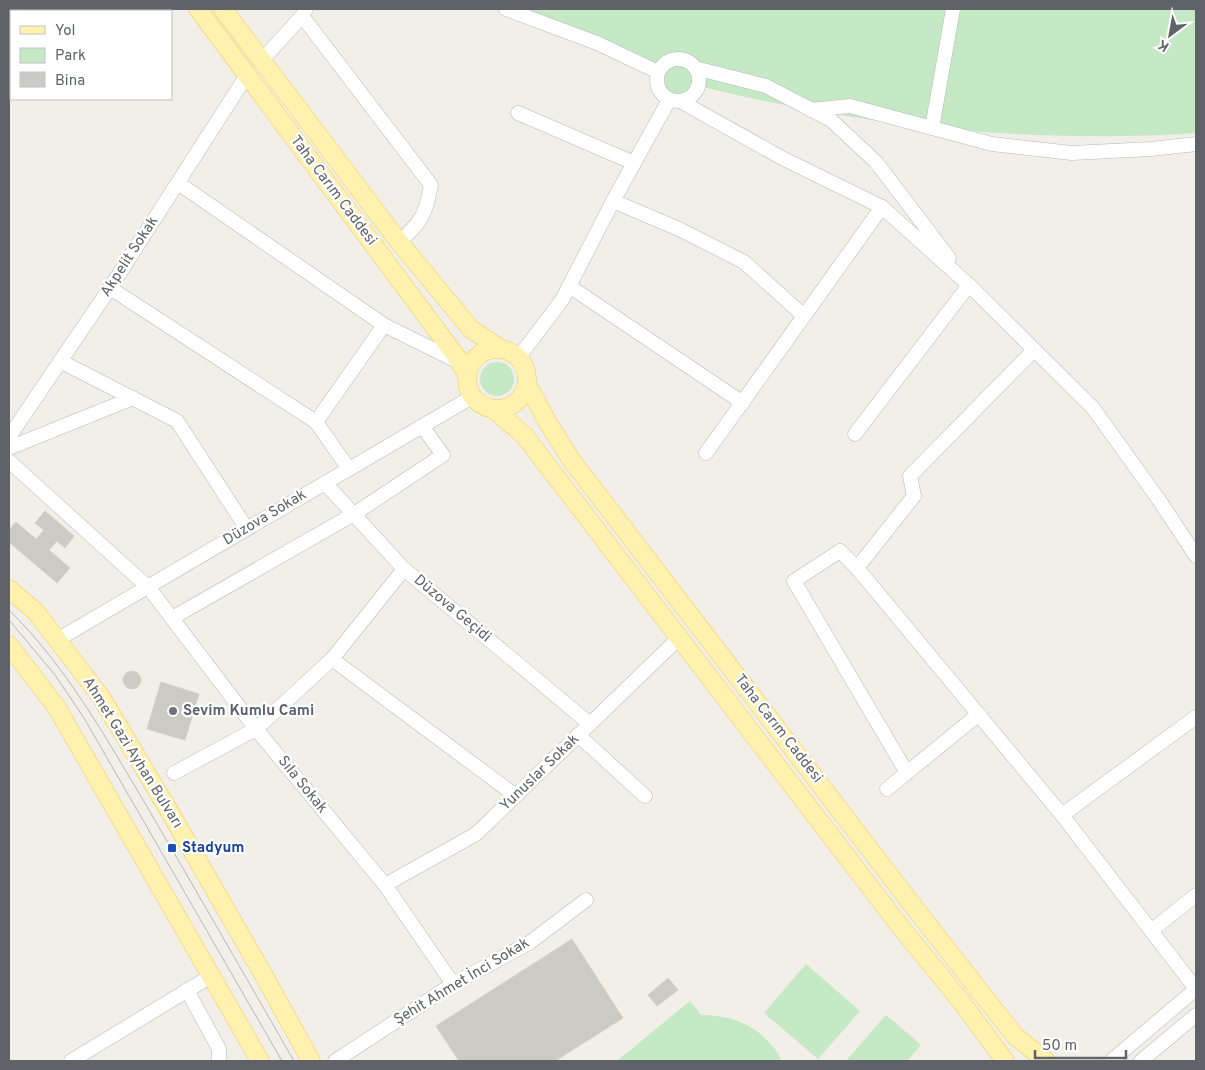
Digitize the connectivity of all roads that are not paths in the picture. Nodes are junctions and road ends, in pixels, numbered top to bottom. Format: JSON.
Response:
{"nodes":[{"id":1,"x":198,"y":9,"type":"edge"},
{"id":2,"x":223,"y":9,"type":"edge"},
{"id":3,"x":506,"y":9,"type":"edge"},
{"id":4,"x":953,"y":9,"type":"edge"},
{"id":5,"x":304,"y":12,"type":"edge"},
{"id":6,"x":262,"y":60,"type":"junction"},
{"id":7,"x":695,"y":68,"type":"junction"},
{"id":8,"x":658,"y":72,"type":"junction"},
{"id":9,"x":247,"y":75,"type":"junction"},
{"id":10,"x":674,"y":100,"type":"junction"},
{"id":11,"x":811,"y":110,"type":"junction"},
{"id":12,"x":518,"y":113,"type":"dead end"},
{"id":13,"x":932,"y":128,"type":"junction"},
{"id":14,"x":1196,"y":144,"type":"edge"},
{"id":15,"x":634,"y":163,"type":"junction"},
{"id":16,"x":178,"y":183,"type":"junction"},
{"id":17,"x":613,"y":201,"type":"junction"},
{"id":18,"x":882,"y":207,"type":"junction"},
{"id":19,"x":399,"y":242,"type":"junction"},
{"id":20,"x":970,"y":285,"type":"junction"},
{"id":21,"x":569,"y":286,"type":"junction"},
{"id":22,"x":110,"y":288,"type":"junction"},
{"id":23,"x":804,"y":316,"type":"junction"},
{"id":24,"x":384,"y":325,"type":"junction"},
{"id":25,"x":502,"y":349,"type":"junction"},
{"id":26,"x":1034,"y":350,"type":"junction"},
{"id":27,"x":518,"y":358,"type":"junction"},
{"id":28,"x":60,"y":361,"type":"junction"},
{"id":29,"x":463,"y":368,"type":"junction"},
{"id":30,"x":527,"y":384,"type":"junction"},
{"id":31,"x":472,"y":397,"type":"junction"},
{"id":32,"x":132,"y":398,"type":"junction"},
{"id":33,"x":743,"y":402,"type":"junction"},
{"id":34,"x":493,"y":409,"type":"junction"},
{"id":35,"x":316,"y":422,"type":"junction"},
{"id":36,"x":422,"y":426,"type":"junction"},
{"id":37,"x":10,"y":431,"type":"edge"},
{"id":38,"x":855,"y":434,"type":"dead end"},
{"id":39,"x":9,"y":448,"type":"edge"},
{"id":40,"x":706,"y":453,"type":"dead end"},
{"id":41,"x":9,"y":461,"type":"edge"},
{"id":42,"x":349,"y":469,"type":"junction"},
{"id":43,"x":325,"y":483,"type":"junction"},
{"id":44,"x":354,"y":514,"type":"junction"},
{"id":45,"x":247,"y":529,"type":"junction"},
{"id":46,"x":1196,"y":556,"type":"edge"},
{"id":47,"x":858,"y":568,"type":"junction"},
{"id":48,"x":404,"y":569,"type":"junction"},
{"id":49,"x":148,"y":588,"type":"junction"},
{"id":50,"x":9,"y":589,"type":"edge"},
{"id":51,"x":172,"y":618,"type":"junction"},
{"id":52,"x":679,"y":638,"type":"junction"},
{"id":53,"x":57,"y":640,"type":"junction"},
{"id":54,"x":9,"y":645,"type":"edge"},
{"id":55,"x":332,"y":659,"type":"junction"},
{"id":56,"x":979,"y":714,"type":"junction"},
{"id":57,"x":1196,"y":717,"type":"edge"},
{"id":58,"x":590,"y":724,"type":"junction"},
{"id":59,"x":256,"y":729,"type":"junction"},
{"id":60,"x":578,"y":735,"type":"junction"},
{"id":61,"x":174,"y":773,"type":"dead end"},
{"id":62,"x":907,"y":773,"type":"junction"},
{"id":63,"x":887,"y":789,"type":"dead end"},
{"id":64,"x":516,"y":796,"type":"junction"},
{"id":65,"x":645,"y":796,"type":"dead end"},
{"id":66,"x":1062,"y":814,"type":"junction"},
{"id":67,"x":384,"y":885,"type":"junction"},
{"id":68,"x":1196,"y":894,"type":"edge"},
{"id":69,"x":586,"y":900,"type":"dead end"},
{"id":70,"x":1152,"y":930,"type":"junction"},
{"id":71,"x":211,"y":976,"type":"junction"},
{"id":72,"x":453,"y":984,"type":"junction"},
{"id":73,"x":1196,"y":989,"type":"edge"},
{"id":74,"x":187,"y":990,"type":"junction"},
{"id":75,"x":1196,"y":1015,"type":"edge"},
{"id":76,"x":71,"y":1061,"type":"edge"},
{"id":77,"x":219,"y":1061,"type":"edge"},
{"id":78,"x":260,"y":1061,"type":"edge"},
{"id":79,"x":311,"y":1061,"type":"edge"},
{"id":80,"x":335,"y":1061,"type":"edge"},
{"id":81,"x":1005,"y":1061,"type":"edge"},
{"id":82,"x":1046,"y":1061,"type":"edge"},
{"id":83,"x":1111,"y":1061,"type":"edge"},
{"id":84,"x":1141,"y":1061,"type":"edge"}],
"edges":[{"from":1,"to":9,"type":"main road","name":"Taha Carım Caddesi"},
{"from":2,"to":6,"type":"main road","name":"Taha Carım Caddesi"},
{"from":3,"to":8,"type":"street"},
{"from":4,"to":13,"type":"street"},
{"from":5,"to":6,"type":"street"},
{"from":5,"to":19,"type":"street"},
{"from":6,"to":19,"type":"main road","name":"Taha Carım Caddesi"},
{"from":7,"to":8,"type":"street"},
{"from":7,"to":10,"type":"street"},
{"from":7,"to":11,"type":"street"},
{"from":8,"to":10,"type":"street"},
{"from":9,"to":16,"type":"street","name":"Akpelit Sokak"},
{"from":9,"to":29,"type":"main road","name":"Taha Carım Caddesi"},
{"from":10,"to":15,"type":"street"},
{"from":10,"to":18,"type":"street"},
{"from":11,"to":13,"type":"street"},
{"from":11,"to":20,"type":"street"},
{"from":12,"to":15,"type":"street"},
{"from":13,"to":14,"type":"street"},
{"from":15,"to":17,"type":"street"},
{"from":16,"to":22,"type":"street","name":"Akpelit Sokak"},
{"from":16,"to":24,"type":"street"},
{"from":17,"to":21,"type":"street"},
{"from":17,"to":23,"type":"street"},
{"from":18,"to":20,"type":"street"},
{"from":18,"to":23,"type":"street"},
{"from":19,"to":25,"type":"main road","name":"Taha Carım Caddesi"},
{"from":20,"to":26,"type":"street"},
{"from":20,"to":38,"type":"street"},
{"from":21,"to":27,"type":"street"},
{"from":21,"to":33,"type":"street"},
{"from":22,"to":28,"type":"street","name":"Akpelit Sokak"},
{"from":22,"to":35,"type":"street"},
{"from":23,"to":33,"type":"street"},
{"from":24,"to":29,"type":"street"},
{"from":24,"to":35,"type":"street"},
{"from":25,"to":27,"type":"main road"},
{"from":25,"to":29,"type":"main road"},
{"from":26,"to":46,"type":"street"},
{"from":26,"to":47,"type":"street"},
{"from":27,"to":30,"type":"main road"},
{"from":28,"to":32,"type":"street"},
{"from":28,"to":37,"type":"street","name":"Akpelit Sokak"},
{"from":29,"to":31,"type":"main road"},
{"from":30,"to":34,"type":"main road"},
{"from":30,"to":82,"type":"main road","name":"Taha Carım Caddesi"},
{"from":31,"to":34,"type":"main road"},
{"from":31,"to":36,"type":"street","name":"Düzova Sokak"},
{"from":32,"to":39,"type":"street"},
{"from":32,"to":45,"type":"street"},
{"from":33,"to":40,"type":"street"},
{"from":34,"to":52,"type":"main road","name":"Taha Carım Caddesi"},
{"from":35,"to":42,"type":"street"},
{"from":36,"to":42,"type":"street","name":"Düzova Sokak"},
{"from":36,"to":44,"type":"street"},
{"from":41,"to":49,"type":"street","name":"Sıla Sokak"},
{"from":42,"to":43,"type":"street","name":"Düzova Sokak"},
{"from":43,"to":44,"type":"street","name":"Düzova Geçidi"},
{"from":43,"to":45,"type":"street","name":"Düzova Sokak"},
{"from":44,"to":48,"type":"street","name":"Düzova Geçidi"},
{"from":44,"to":51,"type":"street"},
{"from":45,"to":49,"type":"street","name":"Düzova Sokak"},
{"from":47,"to":56,"type":"street"},
{"from":47,"to":62,"type":"street"},
{"from":48,"to":55,"type":"street"},
{"from":48,"to":58,"type":"street","name":"Düzova Geçidi"},
{"from":49,"to":51,"type":"street","name":"Sıla Sokak"},
{"from":49,"to":53,"type":"street","name":"Düzova Sokak"},
{"from":50,"to":53,"type":"main road","name":"Ahmet Gazi Ayhan Bulvarı"},
{"from":51,"to":59,"type":"street","name":"Sıla Sokak"},
{"from":52,"to":58,"type":"street","name":"Yunuslar Sokak"},
{"from":52,"to":81,"type":"main road","name":"Taha Carım Caddesi"},
{"from":53,"to":79,"type":"main road","name":"Ahmet Gazi Ayhan Bulvarı"},
{"from":54,"to":71,"type":"main road"},
{"from":55,"to":59,"type":"street"},
{"from":55,"to":64,"type":"street"},
{"from":56,"to":62,"type":"street"},
{"from":56,"to":66,"type":"street"},
{"from":57,"to":66,"type":"street"},
{"from":58,"to":60,"type":"street","name":"Yunuslar Sokak"},
{"from":59,"to":61,"type":"street"},
{"from":59,"to":67,"type":"street","name":"Sıla Sokak"},
{"from":60,"to":64,"type":"street","name":"Yunuslar Sokak"},
{"from":60,"to":65,"type":"street"},
{"from":62,"to":63,"type":"street"},
{"from":64,"to":67,"type":"street","name":"Yunuslar Sokak"},
{"from":66,"to":70,"type":"street"},
{"from":67,"to":72,"type":"street","name":"Sıla Sokak"},
{"from":68,"to":70,"type":"street"},
{"from":69,"to":72,"type":"street","name":"Şehit Ahmet İnci Sokak"},
{"from":70,"to":73,"type":"street"},
{"from":71,"to":74,"type":"street"},
{"from":71,"to":78,"type":"main road"},
{"from":72,"to":80,"type":"street","name":"Şehit Ahmet İnci Sokak"},
{"from":73,"to":83,"type":"street"},
{"from":74,"to":76,"type":"street"},
{"from":74,"to":77,"type":"street"},
{"from":75,"to":84,"type":"street"}]}
